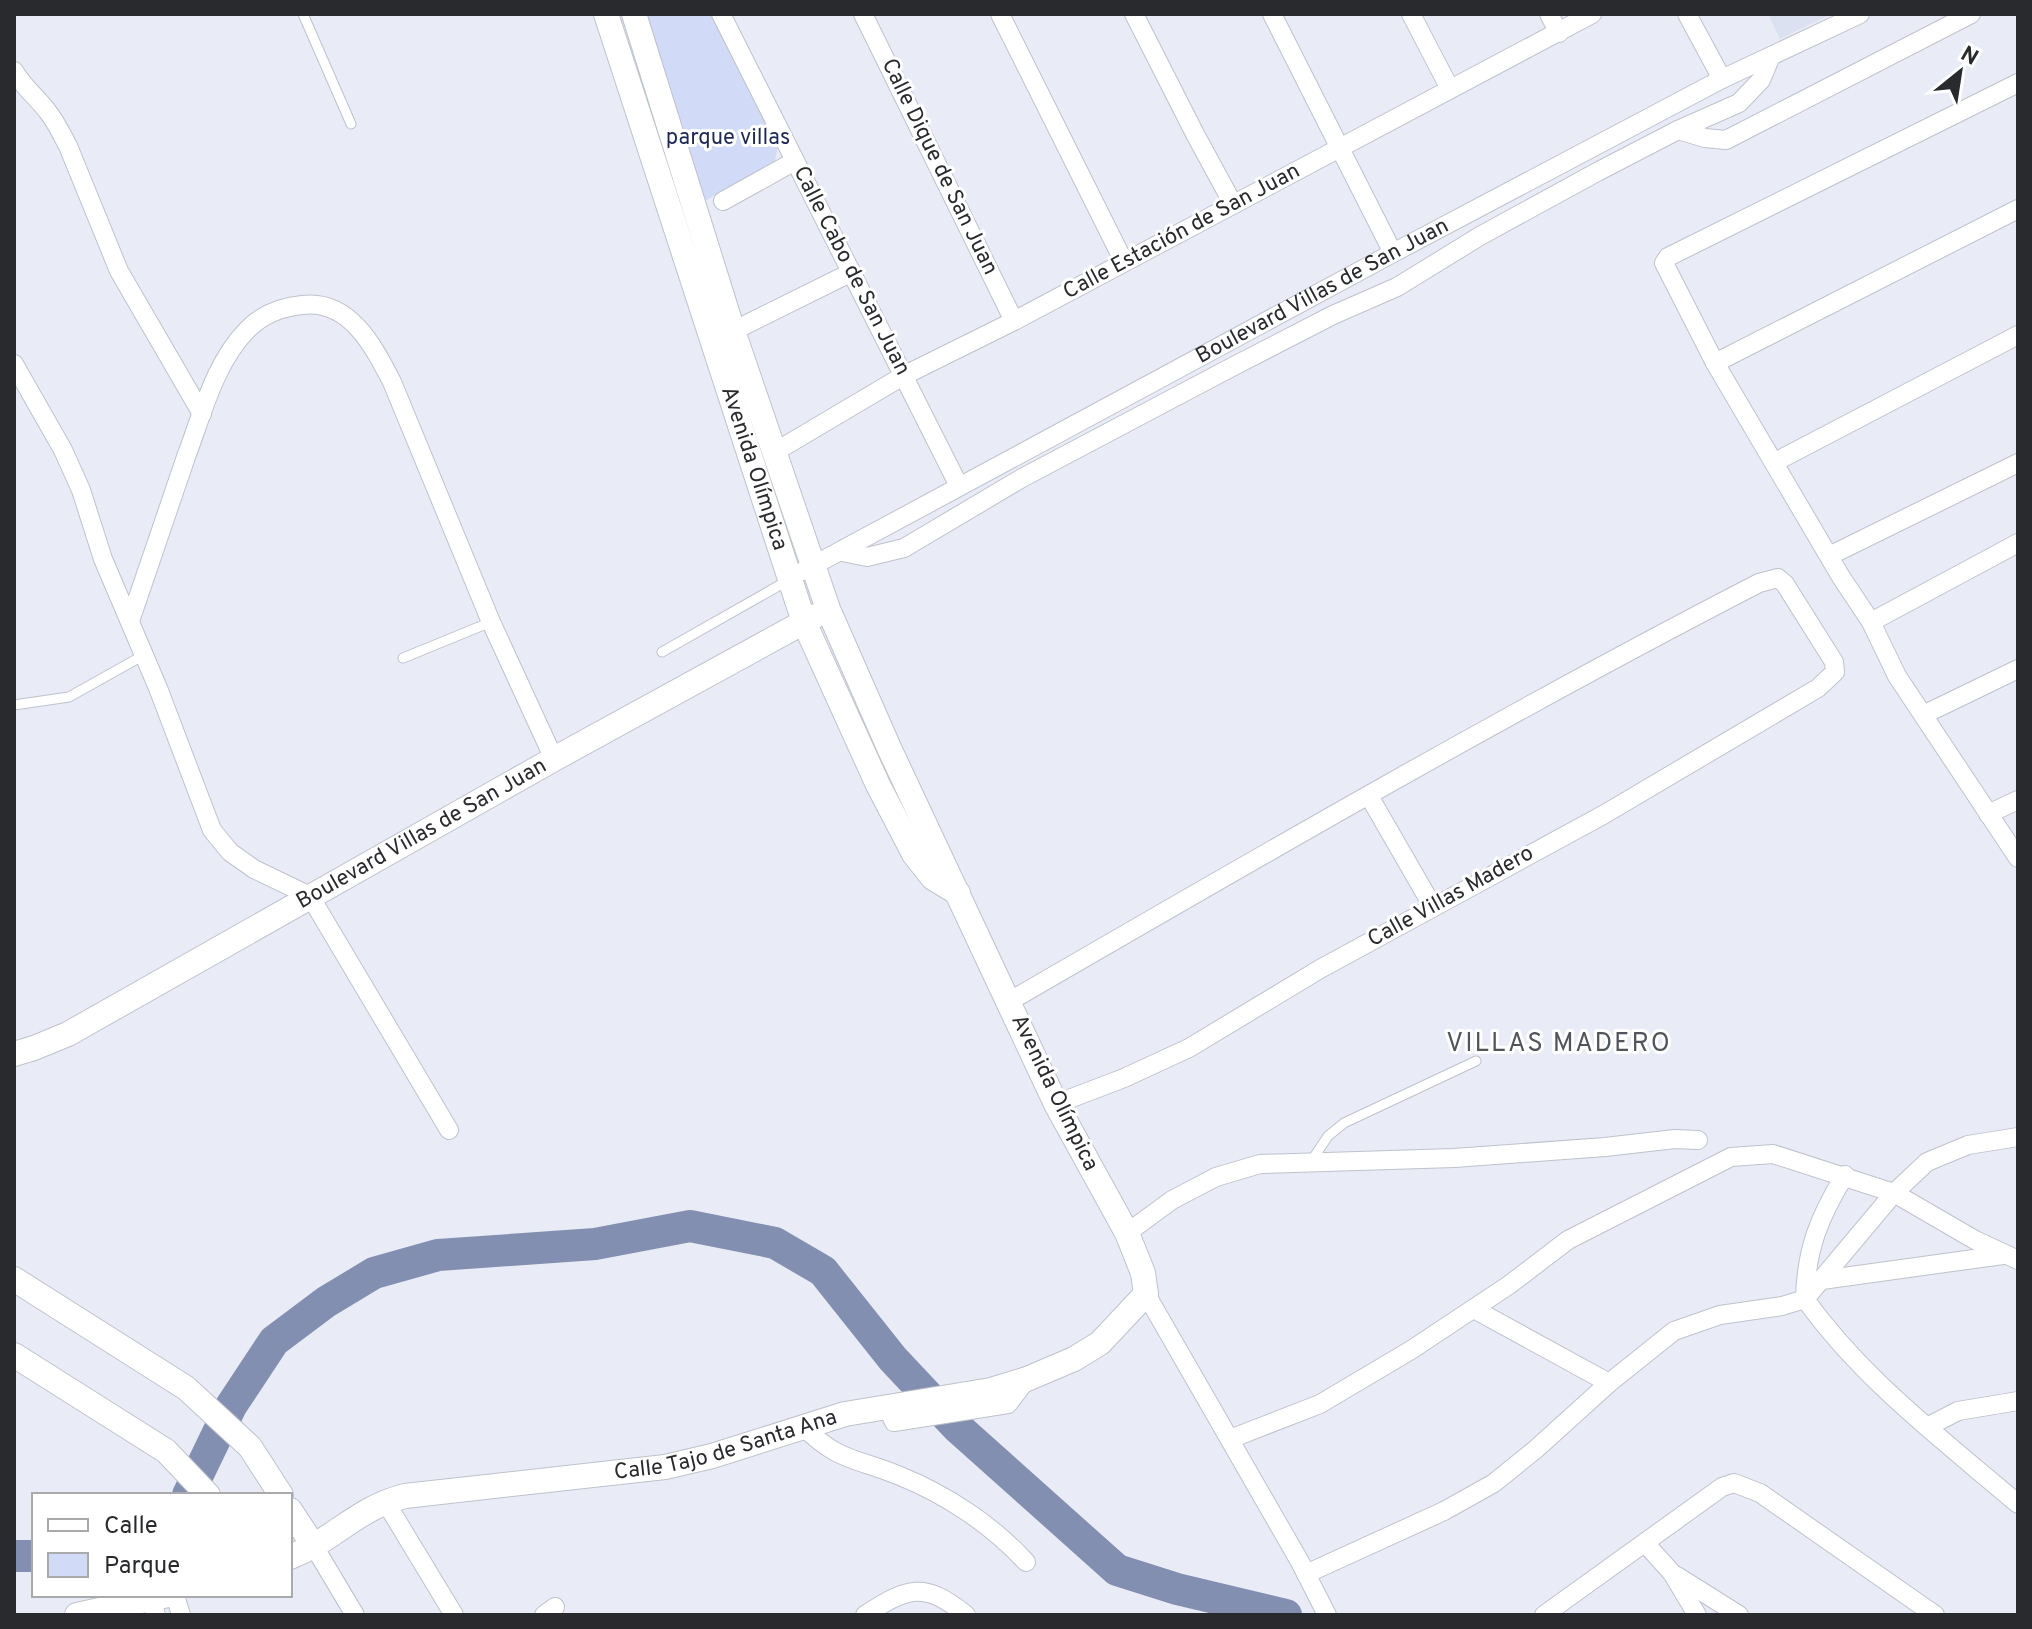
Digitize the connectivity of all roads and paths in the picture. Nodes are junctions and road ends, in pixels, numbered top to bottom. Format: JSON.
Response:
{"nodes":[{"id":1,"x":303,"y":14,"type":"edge"},
{"id":2,"x":606,"y":14,"type":"edge"},
{"id":3,"x":634,"y":14,"type":"edge"},
{"id":4,"x":721,"y":14,"type":"edge"},
{"id":5,"x":863,"y":14,"type":"edge"},
{"id":6,"x":1000,"y":14,"type":"edge"},
{"id":7,"x":1134,"y":14,"type":"edge"},
{"id":8,"x":1272,"y":14,"type":"edge"},
{"id":9,"x":1411,"y":14,"type":"edge"},
{"id":10,"x":1549,"y":14,"type":"edge"},
{"id":11,"x":1592,"y":14,"type":"edge"},
{"id":12,"x":1687,"y":14,"type":"edge"},
{"id":13,"x":1860,"y":14,"type":"edge"},
{"id":14,"x":1971,"y":14,"type":"edge"},
{"id":15,"x":1559,"y":33,"type":"junction"},
{"id":16,"x":1771,"y":56,"type":"junction"},
{"id":17,"x":14,"y":71,"type":"edge"},
{"id":18,"x":1722,"y":79,"type":"junction"},
{"id":19,"x":2018,"y":83,"type":"edge"},
{"id":20,"x":1450,"y":89,"type":"junction"},
{"id":21,"x":351,"y":124,"type":"dead end"},
{"id":22,"x":1678,"y":130,"type":"junction"},
{"id":23,"x":1340,"y":148,"type":"junction"},
{"id":24,"x":795,"y":161,"type":"junction"},
{"id":25,"x":723,"y":201,"type":"dead end"},
{"id":26,"x":1233,"y":204,"type":"junction"},
{"id":27,"x":2018,"y":209,"type":"edge"},
{"id":28,"x":1393,"y":253,"type":"junction"},
{"id":29,"x":1124,"y":262,"type":"junction"},
{"id":30,"x":852,"y":272,"type":"junction"},
{"id":31,"x":1014,"y":321,"type":"junction"},
{"id":32,"x":733,"y":331,"type":"junction"},
{"id":33,"x":2018,"y":335,"type":"edge"},
{"id":34,"x":1715,"y":363,"type":"junction"},
{"id":35,"x":14,"y":364,"type":"edge"},
{"id":36,"x":903,"y":376,"type":"junction"},
{"id":37,"x":202,"y":414,"type":"junction"},
{"id":38,"x":773,"y":453,"type":"junction"},
{"id":39,"x":1775,"y":462,"type":"junction"},
{"id":40,"x":2018,"y":463,"type":"edge"},
{"id":41,"x":959,"y":486,"type":"junction"},
{"id":42,"x":2018,"y":543,"type":"edge"},
{"id":43,"x":842,"y":552,"type":"junction"},
{"id":44,"x":1829,"y":556,"type":"junction"},
{"id":45,"x":812,"y":566,"type":"junction"},
{"id":46,"x":790,"y":579,"type":"junction"},
{"id":47,"x":828,"y":609,"type":"junction"},
{"id":48,"x":130,"y":621,"type":"junction"},
{"id":49,"x":491,"y":622,"type":"junction"},
{"id":50,"x":804,"y":622,"type":"junction"},
{"id":51,"x":1871,"y":622,"type":"junction"},
{"id":52,"x":662,"y":652,"type":"dead end"},
{"id":53,"x":144,"y":655,"type":"junction"},
{"id":54,"x":403,"y":658,"type":"dead end"},
{"id":55,"x":2018,"y":669,"type":"edge"},
{"id":56,"x":14,"y":705,"type":"edge"},
{"id":57,"x":1923,"y":715,"type":"junction"},
{"id":58,"x":554,"y":759,"type":"junction"},
{"id":59,"x":1369,"y":796,"type":"junction"},
{"id":60,"x":2018,"y":800,"type":"edge"},
{"id":61,"x":1988,"y":814,"type":"junction"},
{"id":62,"x":2018,"y":858,"type":"edge"},
{"id":63,"x":958,"y":893,"type":"junction"},
{"id":64,"x":310,"y":896,"type":"junction"},
{"id":65,"x":1433,"y":907,"type":"junction"},
{"id":66,"x":1010,"y":1001,"type":"junction"},
{"id":67,"x":14,"y":1054,"type":"edge"},
{"id":68,"x":1476,"y":1061,"type":"dead end"},
{"id":69,"x":1056,"y":1104,"type":"junction"},
{"id":70,"x":449,"y":1130,"type":"dead end"},
{"id":71,"x":2018,"y":1137,"type":"edge"},
{"id":72,"x":1698,"y":1140,"type":"dead end"},
{"id":73,"x":1312,"y":1160,"type":"junction"},
{"id":74,"x":1845,"y":1175,"type":"junction"},
{"id":75,"x":1894,"y":1193,"type":"junction"},
{"id":76,"x":1127,"y":1233,"type":"junction"},
{"id":77,"x":2011,"y":1258,"type":"edge"},
{"id":78,"x":14,"y":1279,"type":"edge"},
{"id":79,"x":1822,"y":1280,"type":"junction"},
{"id":80,"x":1146,"y":1294,"type":"junction"},
{"id":81,"x":1805,"y":1299,"type":"junction"},
{"id":82,"x":1474,"y":1309,"type":"junction"},
{"id":83,"x":14,"y":1355,"type":"edge"},
{"id":84,"x":1609,"y":1383,"type":"junction"},
{"id":85,"x":2018,"y":1401,"type":"edge"},
{"id":86,"x":803,"y":1426,"type":"junction"},
{"id":87,"x":1927,"y":1427,"type":"junction"},
{"id":88,"x":1230,"y":1439,"type":"junction"},
{"id":89,"x":206,"y":1493,"type":"edge"},
{"id":90,"x":280,"y":1493,"type":"edge"},
{"id":91,"x":385,"y":1501,"type":"junction"},
{"id":92,"x":2018,"y":1504,"type":"edge"},
{"id":93,"x":302,"y":1529,"type":"edge"},
{"id":94,"x":1645,"y":1543,"type":"junction"},
{"id":95,"x":292,"y":1552,"type":"edge"},
{"id":96,"x":1026,"y":1562,"type":"dead end"},
{"id":97,"x":1672,"y":1573,"type":"junction"},
{"id":98,"x":1306,"y":1574,"type":"junction"},
{"id":99,"x":162,"y":1601,"type":"edge"},
{"id":100,"x":1566,"y":1608,"type":"edge"},
{"id":101,"x":77,"y":1615,"type":"edge"},
{"id":102,"x":181,"y":1615,"type":"edge"},
{"id":103,"x":355,"y":1615,"type":"edge"},
{"id":104,"x":454,"y":1615,"type":"edge"},
{"id":105,"x":865,"y":1615,"type":"edge"},
{"id":106,"x":966,"y":1615,"type":"edge"},
{"id":107,"x":1327,"y":1615,"type":"edge"},
{"id":108,"x":1544,"y":1615,"type":"edge"},
{"id":109,"x":1697,"y":1615,"type":"edge"},
{"id":110,"x":1739,"y":1615,"type":"edge"},
{"id":111,"x":1935,"y":1615,"type":"edge"}],
"edges":[{"from":1,"to":21,"type":"lane"},
{"from":2,"to":46,"type":"street","name":"Avenida Olímpica"},
{"from":3,"to":32,"type":"street","name":"Avenida Olímpica"},
{"from":4,"to":24,"type":"street","name":"Calle Cabo de San Juan"},
{"from":5,"to":31,"type":"street","name":"Calle Dique de San Juan"},
{"from":6,"to":29,"type":"street"},
{"from":7,"to":26,"type":"street"},
{"from":8,"to":23,"type":"street"},
{"from":9,"to":20,"type":"street"},
{"from":10,"to":15,"type":"street"},
{"from":11,"to":15,"type":"street","name":"Calle Estación de San Juan"},
{"from":12,"to":18,"type":"street"},
{"from":13,"to":16,"type":"street","name":"Boulevard Villas de San Juan"},
{"from":14,"to":22,"type":"street"},
{"from":15,"to":20,"type":"street","name":"Calle Estación de San Juan"},
{"from":16,"to":18,"type":"street","name":"Boulevard Villas de San Juan"},
{"from":16,"to":22,"type":"street"},
{"from":17,"to":37,"type":"street"},
{"from":18,"to":28,"type":"street","name":"Boulevard Villas de San Juan"},
{"from":19,"to":34,"type":"street"},
{"from":20,"to":23,"type":"street","name":"Calle Estación de San Juan"},
{"from":22,"to":43,"type":"street"},
{"from":23,"to":26,"type":"street","name":"Calle Estación de San Juan"},
{"from":23,"to":28,"type":"street"},
{"from":24,"to":25,"type":"street"},
{"from":24,"to":30,"type":"street","name":"Calle Cabo de San Juan"},
{"from":26,"to":29,"type":"street","name":"Calle Estación de San Juan"},
{"from":27,"to":34,"type":"street"},
{"from":28,"to":41,"type":"street","name":"Boulevard Villas de San Juan"},
{"from":29,"to":31,"type":"street","name":"Calle Estación de San Juan"},
{"from":30,"to":32,"type":"street"},
{"from":30,"to":36,"type":"street","name":"Calle Cabo de San Juan"},
{"from":31,"to":36,"type":"street","name":"Calle Estación de San Juan"},
{"from":32,"to":38,"type":"street","name":"Avenida Olímpica"},
{"from":33,"to":39,"type":"street"},
{"from":34,"to":39,"type":"street"},
{"from":35,"to":48,"type":"street"},
{"from":36,"to":38,"type":"street","name":"Calle Estación de San Juan"},
{"from":36,"to":41,"type":"street","name":"Calle Cabo de San Juan"},
{"from":37,"to":48,"type":"street"},
{"from":37,"to":49,"type":"street"},
{"from":38,"to":45,"type":"street","name":"Avenida Olímpica"},
{"from":39,"to":44,"type":"street"},
{"from":40,"to":44,"type":"street"},
{"from":41,"to":43,"type":"street","name":"Boulevard Villas de San Juan"},
{"from":42,"to":51,"type":"street"},
{"from":43,"to":45,"type":"street","name":"Boulevard Villas de San Juan"},
{"from":44,"to":51,"type":"street"},
{"from":45,"to":46,"type":"street","name":"Boulevard Villas de San Juan"},
{"from":45,"to":47,"type":"street","name":"Avenida Olímpica"},
{"from":46,"to":50,"type":"street","name":"Avenida Olímpica"},
{"from":46,"to":52,"type":"lane"},
{"from":47,"to":50,"type":"street","name":"Boulevard Villas de San Juan"},
{"from":47,"to":63,"type":"street","name":"Avenida Olímpica"},
{"from":48,"to":53,"type":"street"},
{"from":49,"to":54,"type":"lane"},
{"from":49,"to":58,"type":"street"},
{"from":50,"to":58,"type":"street","name":"Boulevard Villas de San Juan"},
{"from":50,"to":63,"type":"street","name":"Avenida Olímpica"},
{"from":51,"to":57,"type":"street"},
{"from":53,"to":56,"type":"lane"},
{"from":53,"to":64,"type":"street"},
{"from":55,"to":57,"type":"street"},
{"from":57,"to":61,"type":"street"},
{"from":58,"to":64,"type":"street","name":"Boulevard Villas de San Juan"},
{"from":59,"to":65,"type":"street"},
{"from":59,"to":65,"type":"street","name":"Calle Villas Madero"},
{"from":59,"to":66,"type":"street"},
{"from":60,"to":61,"type":"street"},
{"from":61,"to":62,"type":"street"},
{"from":63,"to":66,"type":"street","name":"Avenida Olímpica"},
{"from":64,"to":67,"type":"street","name":"Boulevard Villas de San Juan"},
{"from":64,"to":70,"type":"street"},
{"from":65,"to":69,"type":"street","name":"Calle Villas Madero"},
{"from":66,"to":69,"type":"street","name":"Avenida Olímpica"},
{"from":68,"to":73,"type":"lane"},
{"from":69,"to":76,"type":"street","name":"Avenida Olímpica"},
{"from":71,"to":75,"type":"street"},
{"from":72,"to":73,"type":"street"},
{"from":73,"to":76,"type":"street"},
{"from":74,"to":75,"type":"street"},
{"from":74,"to":81,"type":"street"},
{"from":74,"to":82,"type":"street"},
{"from":75,"to":77,"type":"street"},
{"from":75,"to":79,"type":"street"},
{"from":76,"to":80,"type":"street","name":"Avenida Olímpica"},
{"from":77,"to":79,"type":"street"},
{"from":78,"to":90,"type":"street"},
{"from":79,"to":81,"type":"street"},
{"from":80,"to":86,"type":"street","name":"Calle Tajo de Santa Ana"},
{"from":80,"to":88,"type":"street"},
{"from":81,"to":84,"type":"street"},
{"from":81,"to":87,"type":"street"},
{"from":82,"to":84,"type":"street"},
{"from":82,"to":88,"type":"street"},
{"from":83,"to":89,"type":"street"},
{"from":84,"to":98,"type":"street"},
{"from":85,"to":87,"type":"street"},
{"from":86,"to":91,"type":"street","name":"Calle Tajo de Santa Ana"},
{"from":86,"to":96,"type":"street"},
{"from":87,"to":92,"type":"street"},
{"from":88,"to":98,"type":"street"},
{"from":91,"to":93,"type":"street","name":"Calle Tajo de Santa Ana"},
{"from":91,"to":104,"type":"street"},
{"from":93,"to":95,"type":"street","name":"Calle Tajo de Santa Ana"},
{"from":93,"to":103,"type":"street"},
{"from":94,"to":97,"type":"street"},
{"from":94,"to":100,"type":"street"},
{"from":94,"to":111,"type":"street"},
{"from":97,"to":109,"type":"street"},
{"from":97,"to":110,"type":"street"},
{"from":98,"to":107,"type":"street"},
{"from":99,"to":101,"type":"street"},
{"from":99,"to":102,"type":"street"},
{"from":100,"to":108,"type":"street"},
{"from":105,"to":106,"type":"street"}]}
